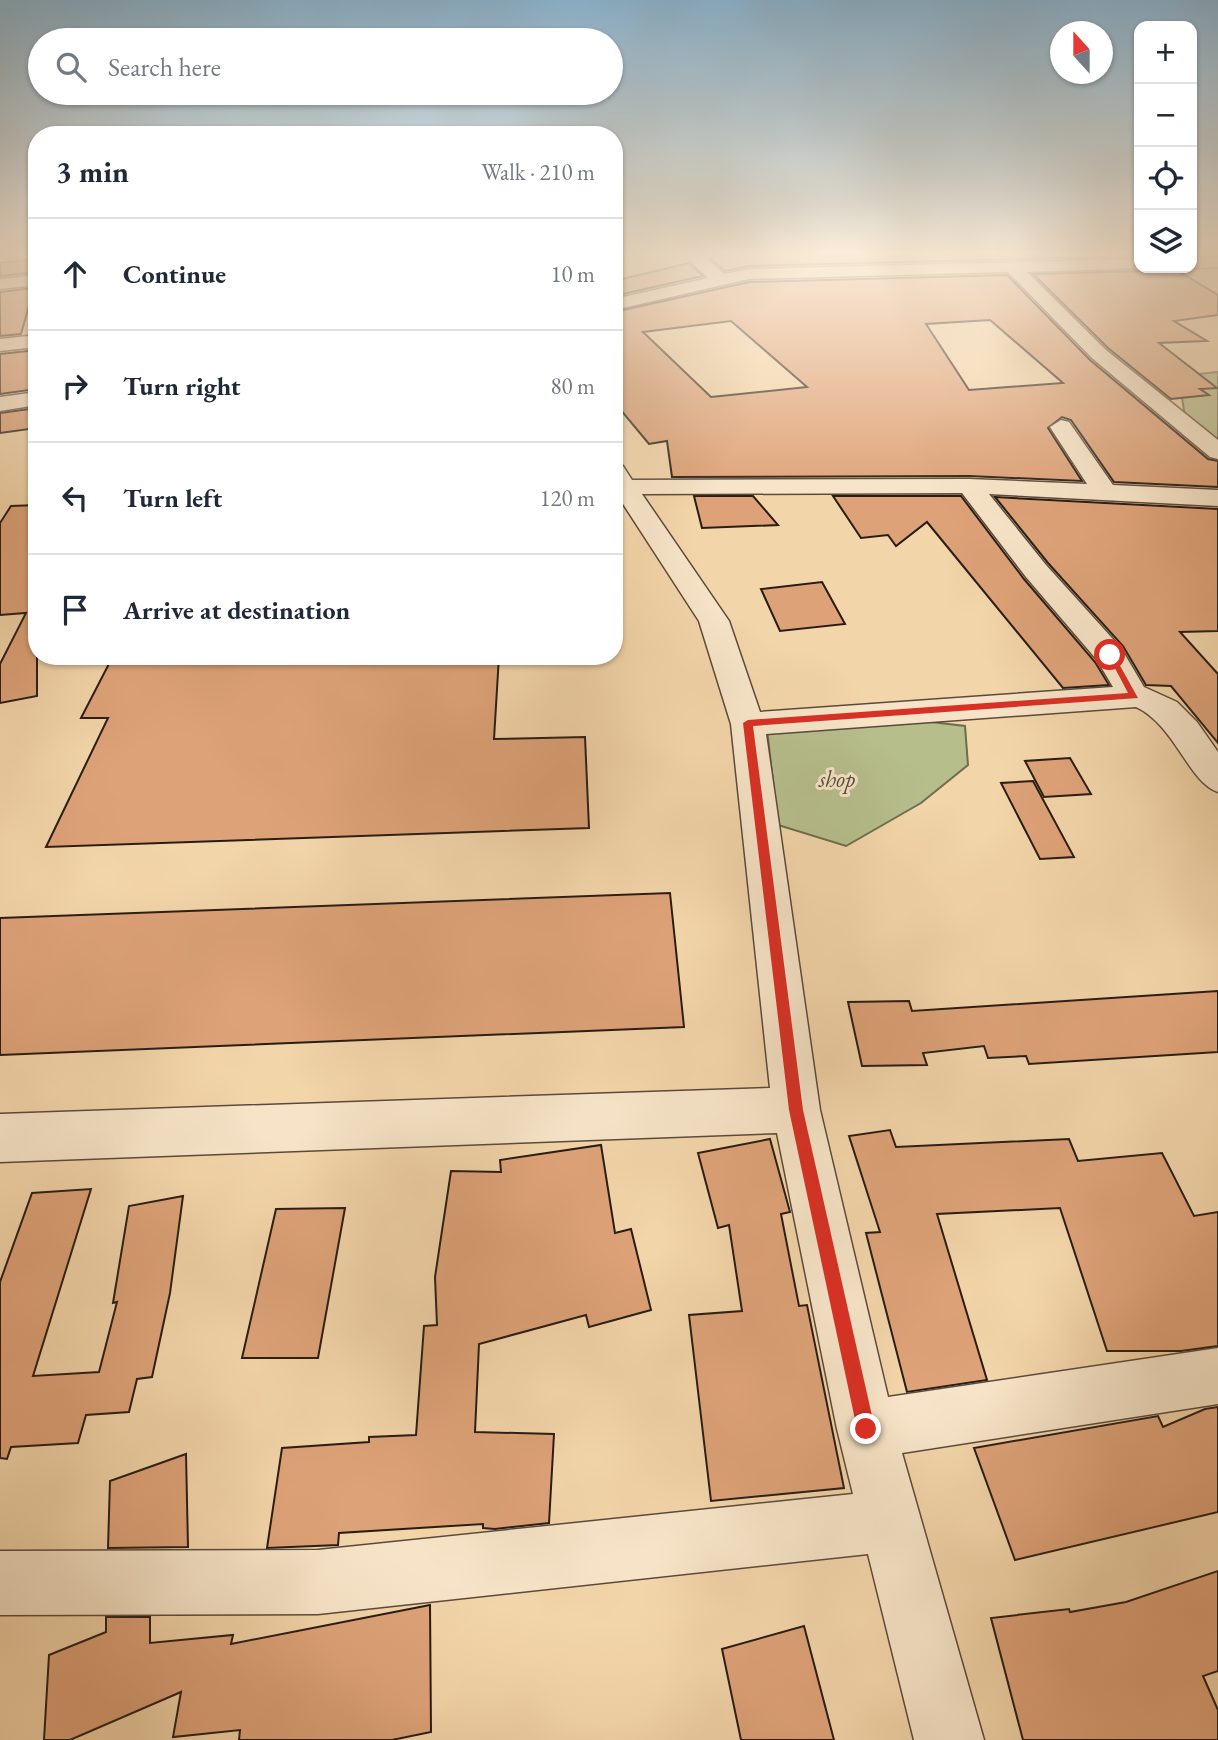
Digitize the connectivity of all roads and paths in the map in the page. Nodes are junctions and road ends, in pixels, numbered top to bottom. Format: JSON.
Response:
{"nodes":[{"id":1,"x":1078,"y":333,"type":"edge"},
{"id":2,"x":28,"y":342,"type":"edge"},
{"id":3,"x":0,"y":345,"type":"edge"},
{"id":4,"x":28,"y":399,"type":"edge"},
{"id":5,"x":0,"y":404,"type":"edge"},
{"id":6,"x":1061,"y":426,"type":"dead end"},
{"id":7,"x":1218,"y":452,"type":"edge"},
{"id":8,"x":969,"y":486,"type":"junction"},
{"id":9,"x":1106,"y":494,"type":"junction"},
{"id":10,"x":624,"y":496,"type":"edge"},
{"id":11,"x":1218,"y":498,"type":"edge"},
{"id":12,"x":1134,"y":696,"type":"junction"},
{"id":13,"x":748,"y":723,"type":"junction"},
{"id":14,"x":1218,"y":779,"type":"edge"},
{"id":15,"x":796,"y":1110,"type":"junction"},
{"id":16,"x":0,"y":1138,"type":"edge"},
{"id":17,"x":1218,"y":1376,"type":"edge"},
{"id":18,"x":866,"y":1429,"type":"junction"},
{"id":19,"x":891,"y":1521,"type":"junction"},
{"id":20,"x":0,"y":1583,"type":"edge"},
{"id":21,"x":949,"y":1740,"type":"edge"}],
"edges":[{"from":1,"to":7,"type":"street"},
{"from":2,"to":3,"type":"street"},
{"from":4,"to":5,"type":"street"},
{"from":6,"to":9,"type":"street"},
{"from":8,"to":9,"type":"street"},
{"from":8,"to":10,"type":"street"},
{"from":8,"to":12,"type":"street"},
{"from":9,"to":11,"type":"street"},
{"from":10,"to":13,"type":"street"},
{"from":12,"to":13,"type":"street"},
{"from":12,"to":14,"type":"street"},
{"from":13,"to":15,"type":"street"},
{"from":15,"to":16,"type":"street"},
{"from":15,"to":18,"type":"street"},
{"from":17,"to":18,"type":"street"},
{"from":18,"to":19,"type":"street"},
{"from":19,"to":20,"type":"street"},
{"from":19,"to":21,"type":"street"}]}
